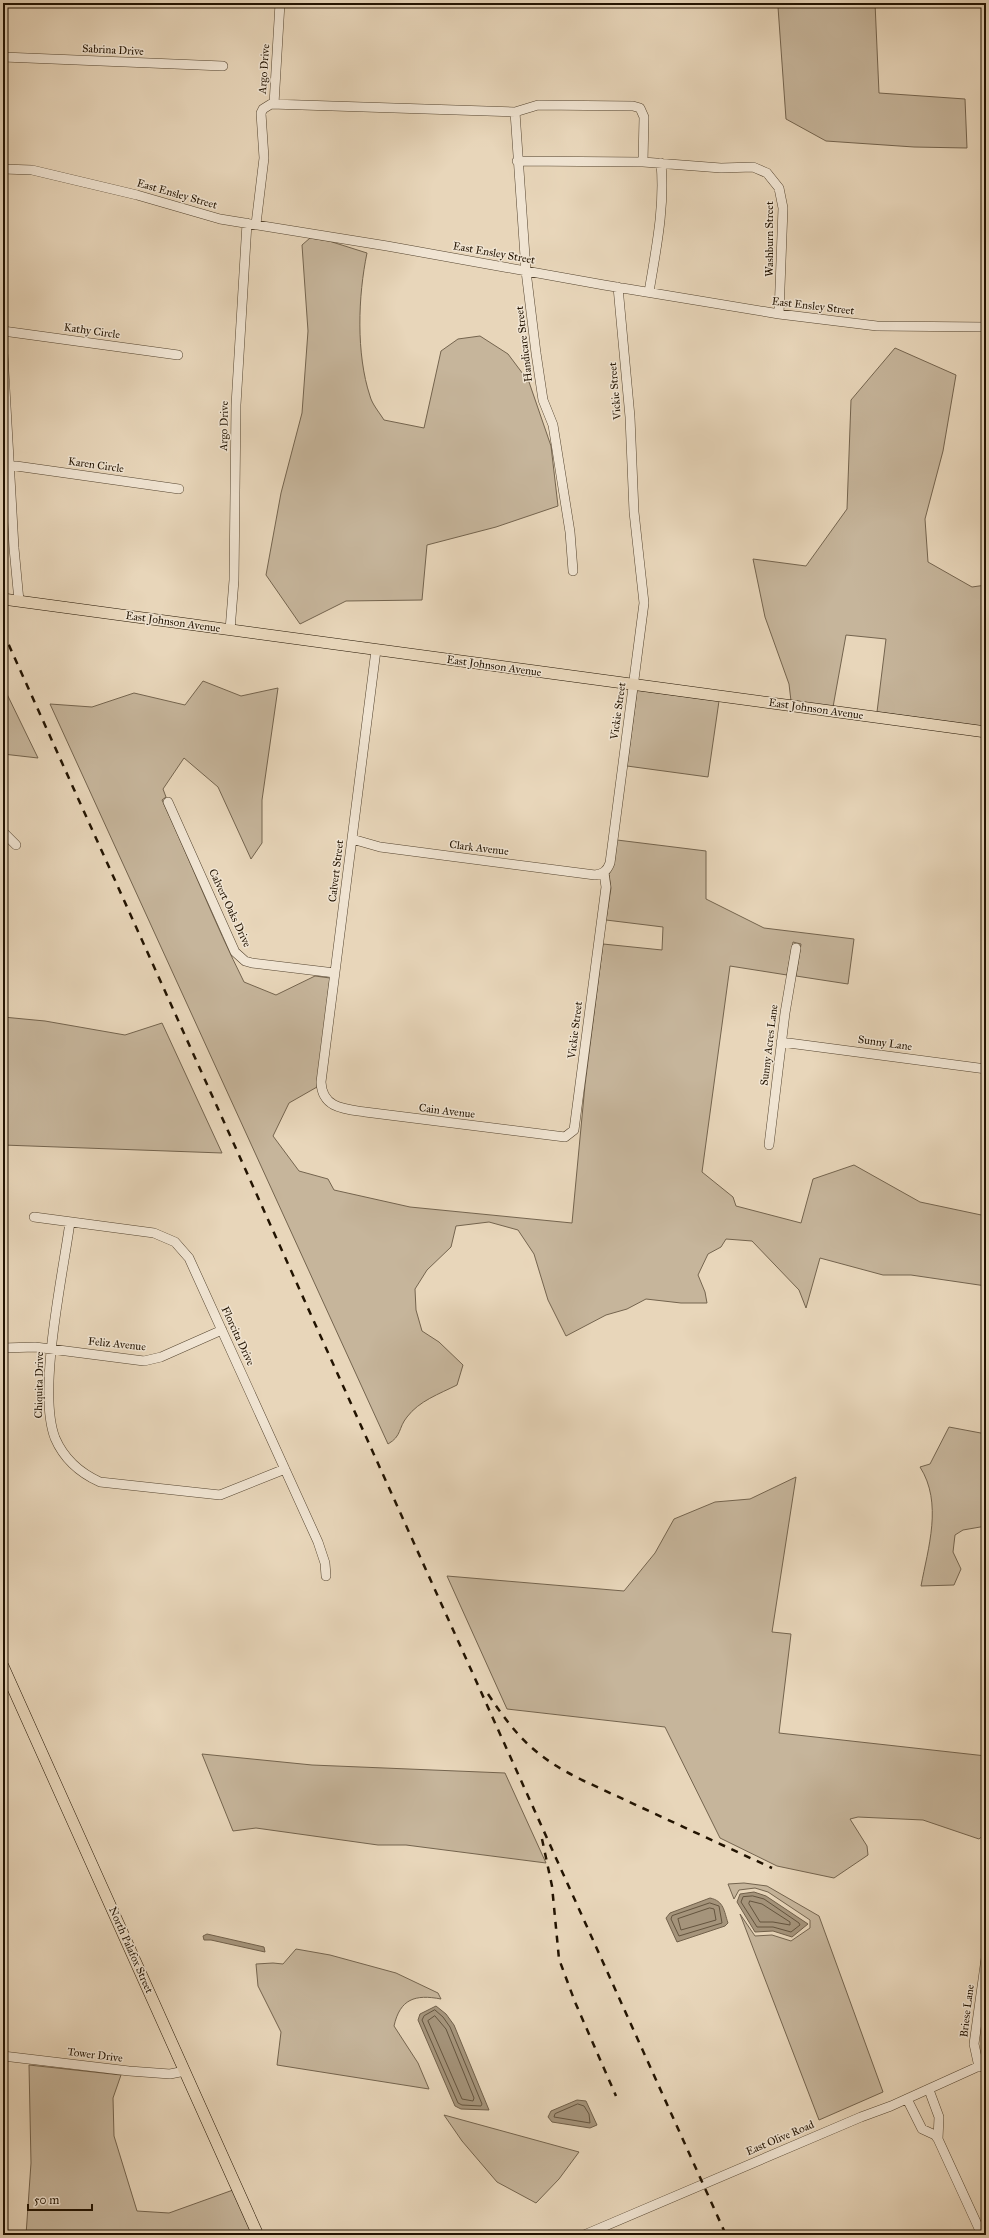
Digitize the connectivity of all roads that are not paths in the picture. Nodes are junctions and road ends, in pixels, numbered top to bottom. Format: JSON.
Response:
{"nodes":[{"id":1,"x":280,"y":3,"type":"edge"},
{"id":2,"x":3,"y":57,"type":"edge"},
{"id":3,"x":223,"y":66,"type":"dead end"},
{"id":4,"x":274,"y":104,"type":"junction"},
{"id":5,"x":518,"y":111,"type":"junction"},
{"id":6,"x":517,"y":161,"type":"junction"},
{"id":7,"x":643,"y":162,"type":"junction"},
{"id":8,"x":661,"y":163,"type":"junction"},
{"id":9,"x":3,"y":169,"type":"edge"},
{"id":10,"x":251,"y":224,"type":"junction"},
{"id":11,"x":526,"y":271,"type":"junction"},
{"id":12,"x":618,"y":287,"type":"junction"},
{"id":13,"x":649,"y":292,"type":"junction"},
{"id":14,"x":779,"y":314,"type":"junction"},
{"id":15,"x":986,"y":327,"type":"edge"},
{"id":16,"x":3,"y":331,"type":"edge"},
{"id":17,"x":3,"y":353,"type":"edge"},
{"id":18,"x":178,"y":355,"type":"dead end"},
{"id":19,"x":9,"y":465,"type":"junction"},
{"id":20,"x":179,"y":489,"type":"dead end"},
{"id":21,"x":573,"y":571,"type":"dead end"},
{"id":22,"x":3,"y":599,"type":"edge"},
{"id":23,"x":19,"y":601,"type":"junction"},
{"id":24,"x":230,"y":630,"type":"junction"},
{"id":25,"x":376,"y":650,"type":"junction"},
{"id":26,"x":633,"y":685,"type":"junction"},
{"id":27,"x":986,"y":732,"type":"edge"},
{"id":28,"x":168,"y":802,"type":"dead end"},
{"id":29,"x":3,"y":832,"type":"edge"},
{"id":30,"x":352,"y":839,"type":"junction"},
{"id":31,"x":16,"y":845,"type":"dead end"},
{"id":32,"x":604,"y":873,"type":"junction"},
{"id":33,"x":796,"y":948,"type":"dead end"},
{"id":34,"x":335,"y":973,"type":"junction"},
{"id":35,"x":782,"y":1042,"type":"junction"},
{"id":36,"x":986,"y":1069,"type":"edge"},
{"id":37,"x":323,"y":1095,"type":"joint"},
{"id":38,"x":572,"y":1133,"type":"joint"},
{"id":39,"x":769,"y":1145,"type":"dead end"},
{"id":40,"x":34,"y":1217,"type":"dead end"},
{"id":41,"x":70,"y":1222,"type":"junction"},
{"id":42,"x":222,"y":1330,"type":"junction"},
{"id":43,"x":3,"y":1348,"type":"edge"},
{"id":44,"x":52,"y":1349,"type":"junction"},
{"id":45,"x":285,"y":1469,"type":"junction"},
{"id":46,"x":326,"y":1576,"type":"dead end"},
{"id":47,"x":3,"y":1666,"type":"edge"},
{"id":48,"x":986,"y":1958,"type":"edge"},
{"id":49,"x":3,"y":2056,"type":"edge"},
{"id":50,"x":982,"y":2065,"type":"edge"},
{"id":51,"x":185,"y":2071,"type":"junction"},
{"id":52,"x":929,"y":2090,"type":"junction"},
{"id":53,"x":907,"y":2099,"type":"junction"},
{"id":54,"x":938,"y":2139,"type":"junction"},
{"id":55,"x":258,"y":2235,"type":"edge"},
{"id":56,"x":584,"y":2235,"type":"edge"},
{"id":57,"x":982,"y":2235,"type":"edge"}],
"edges":[{"from":1,"to":4,"type":"street","name":"Argo Drive"},
{"from":2,"to":3,"type":"street","name":"Sabrina Drive"},
{"from":4,"to":5,"type":"street"},
{"from":4,"to":10,"type":"street","name":"Argo Drive"},
{"from":5,"to":6,"type":"street","name":"Handicare Street"},
{"from":5,"to":7,"type":"street"},
{"from":6,"to":7,"type":"street","name":"Washburn Street"},
{"from":6,"to":11,"type":"street","name":"Handicare Street"},
{"from":7,"to":8,"type":"street","name":"Washburn Street"},
{"from":8,"to":13,"type":"street"},
{"from":8,"to":14,"type":"street","name":"Washburn Street"},
{"from":9,"to":10,"type":"street","name":"East Ensley Street"},
{"from":10,"to":11,"type":"street","name":"East Ensley Street"},
{"from":10,"to":24,"type":"street","name":"Argo Drive"},
{"from":11,"to":12,"type":"street","name":"East Ensley Street"},
{"from":11,"to":21,"type":"street","name":"Handicare Street"},
{"from":12,"to":13,"type":"street","name":"East Ensley Street"},
{"from":12,"to":26,"type":"street","name":"Vickie Street"},
{"from":13,"to":14,"type":"street","name":"East Ensley Street"},
{"from":14,"to":15,"type":"street","name":"East Ensley Street"},
{"from":16,"to":18,"type":"street","name":"Kathy Circle"},
{"from":17,"to":19,"type":"street"},
{"from":19,"to":20,"type":"street","name":"Karen Circle"},
{"from":19,"to":23,"type":"street"},
{"from":22,"to":23,"type":"main road","name":"East Johnson Avenue"},
{"from":23,"to":24,"type":"main road","name":"East Johnson Avenue"},
{"from":24,"to":25,"type":"main road","name":"East Johnson Avenue"},
{"from":25,"to":26,"type":"main road","name":"East Johnson Avenue"},
{"from":25,"to":30,"type":"street","name":"Calvert Street"},
{"from":26,"to":27,"type":"main road","name":"East Johnson Avenue"},
{"from":26,"to":32,"type":"street","name":"Vickie Street"},
{"from":28,"to":34,"type":"street","name":"Calvert Oaks Drive"},
{"from":29,"to":31,"type":"street"},
{"from":30,"to":32,"type":"street","name":"Clark Avenue"},
{"from":30,"to":34,"type":"street","name":"Calvert Street"},
{"from":32,"to":38,"type":"street","name":"Vickie Street"},
{"from":33,"to":35,"type":"street","name":"Sunny Acres Lane"},
{"from":34,"to":37,"type":"street","name":"Calvert Street"},
{"from":35,"to":36,"type":"street","name":"Sunny Lane"},
{"from":35,"to":39,"type":"street","name":"Sunny Acres Lane"},
{"from":37,"to":38,"type":"street","name":"Cain Avenue"},
{"from":40,"to":41,"type":"street","name":"Florcita Drive"},
{"from":41,"to":42,"type":"street","name":"Florcita Drive"},
{"from":41,"to":44,"type":"street","name":"Chiquita Drive"},
{"from":42,"to":44,"type":"street","name":"Feliz Avenue"},
{"from":42,"to":45,"type":"street","name":"Florcita Drive"},
{"from":43,"to":44,"type":"street","name":"Feliz Avenue"},
{"from":44,"to":45,"type":"street","name":"Chiquita Drive"},
{"from":45,"to":46,"type":"street","name":"Florcita Drive"},
{"from":47,"to":51,"type":"main road","name":"North Palafox Street"},
{"from":48,"to":50,"type":"street","name":"Briese Lane"},
{"from":49,"to":51,"type":"street","name":"Tower Drive"},
{"from":50,"to":52,"type":"street","name":"East Olive Road"},
{"from":51,"to":55,"type":"main road","name":"North Palafox Street"},
{"from":52,"to":53,"type":"street","name":"East Olive Road"},
{"from":52,"to":54,"type":"street"},
{"from":53,"to":54,"type":"street"},
{"from":53,"to":56,"type":"street","name":"East Olive Road"},
{"from":54,"to":57,"type":"street"}]}
